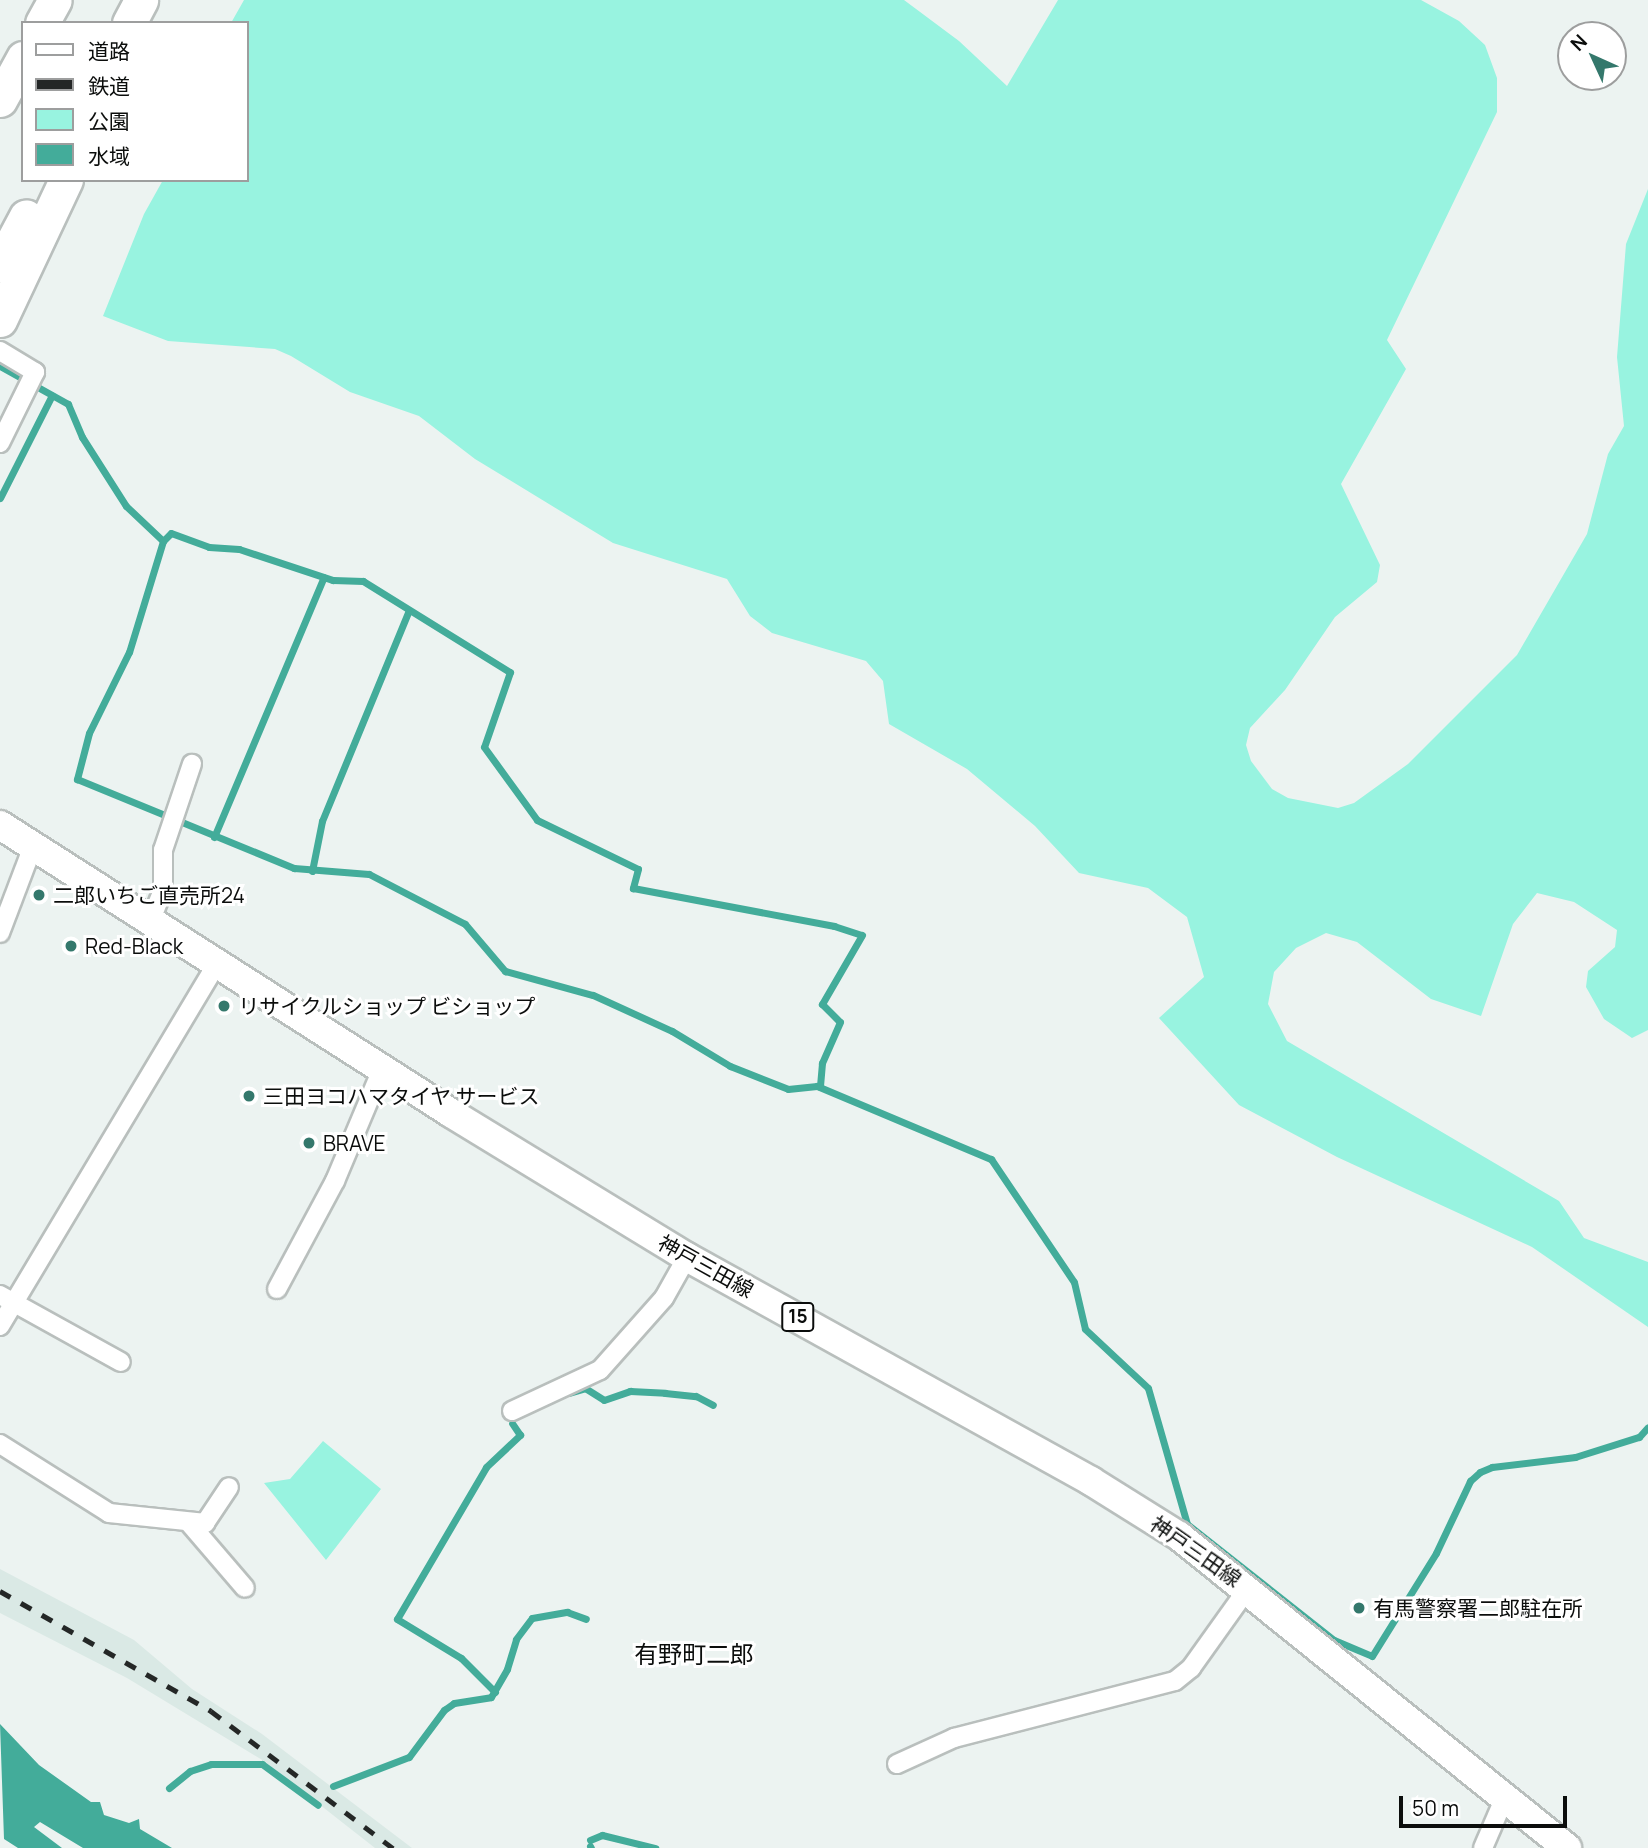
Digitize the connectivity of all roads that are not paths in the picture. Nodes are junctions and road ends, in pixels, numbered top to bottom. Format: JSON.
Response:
{"nodes":[{"id":1,"x":55,"y":0,"type":"edge"},
{"id":2,"x":141,"y":0,"type":"edge"},
{"id":3,"x":153,"y":0,"type":"edge"},
{"id":4,"x":43,"y":21,"type":"edge"},
{"id":5,"x":130,"y":21,"type":"edge"},
{"id":6,"x":143,"y":21,"type":"edge"},
{"id":7,"x":21,"y":62,"type":"edge"},
{"id":8,"x":0,"y":100,"type":"edge"},
{"id":9,"x":44,"y":182,"type":"edge"},
{"id":10,"x":65,"y":182,"type":"edge"},
{"id":11,"x":11,"y":260,"type":"edge"},
{"id":12,"x":0,"y":320,"type":"edge"},
{"id":13,"x":0,"y":351,"type":"edge"},
{"id":14,"x":0,"y":443,"type":"edge"},
{"id":15,"x":192,"y":764,"type":"dead end"},
{"id":16,"x":0,"y":825,"type":"edge"},
{"id":17,"x":33,"y":846,"type":"junction"},
{"id":18,"x":150,"y":922,"type":"junction"},
{"id":19,"x":0,"y":933,"type":"edge"},
{"id":20,"x":217,"y":964,"type":"junction"},
{"id":21,"x":382,"y":1069,"type":"junction"},
{"id":22,"x":687,"y":1257,"type":"junction"},
{"id":23,"x":277,"y":1289,"type":"dead end"},
{"id":24,"x":7,"y":1299,"type":"edge"},
{"id":25,"x":0,"y":1326,"type":"edge"},
{"id":26,"x":121,"y":1362,"type":"dead end"},
{"id":27,"x":512,"y":1411,"type":"dead end"},
{"id":28,"x":0,"y":1444,"type":"edge"},
{"id":29,"x":229,"y":1487,"type":"dead end"},
{"id":30,"x":190,"y":1524,"type":"junction"},
{"id":31,"x":245,"y":1588,"type":"dead end"},
{"id":32,"x":1248,"y":1588,"type":"junction"},
{"id":33,"x":897,"y":1764,"type":"dead end"},
{"id":34,"x":1504,"y":1797,"type":"junction"},
{"id":35,"x":1483,"y":1848,"type":"edge"},
{"id":36,"x":1567,"y":1848,"type":"edge"}],
"edges":[{"from":1,"to":4,"type":"highway"},
{"from":2,"to":5,"type":"highway"},
{"from":3,"to":6,"type":"highway"},
{"from":7,"to":8,"type":"highway"},
{"from":9,"to":11,"type":"highway"},
{"from":10,"to":11,"type":"highway"},
{"from":11,"to":12,"type":"highway"},
{"from":13,"to":14,"type":"street"},
{"from":15,"to":18,"type":"street"},
{"from":16,"to":17,"type":"main road","name":"神戸三田線","number":"15"},
{"from":17,"to":18,"type":"main road","name":"神戸三田線","number":"15"},
{"from":17,"to":19,"type":"street"},
{"from":18,"to":20,"type":"main road","name":"神戸三田線","number":"15"},
{"from":20,"to":21,"type":"main road","name":"神戸三田線","number":"15"},
{"from":20,"to":24,"type":"street"},
{"from":21,"to":22,"type":"main road","name":"神戸三田線","number":"15"},
{"from":21,"to":23,"type":"street"},
{"from":22,"to":27,"type":"street"},
{"from":22,"to":32,"type":"main road","name":"神戸三田線","number":"15"},
{"from":24,"to":25,"type":"street"},
{"from":24,"to":26,"type":"street"},
{"from":28,"to":30,"type":"street"},
{"from":29,"to":30,"type":"street"},
{"from":30,"to":31,"type":"street"},
{"from":32,"to":33,"type":"street"},
{"from":32,"to":34,"type":"main road","name":"神戸三田線","number":"15"},
{"from":34,"to":35,"type":"street"},
{"from":34,"to":36,"type":"main road","name":"神戸三田線","number":"15"}]}
